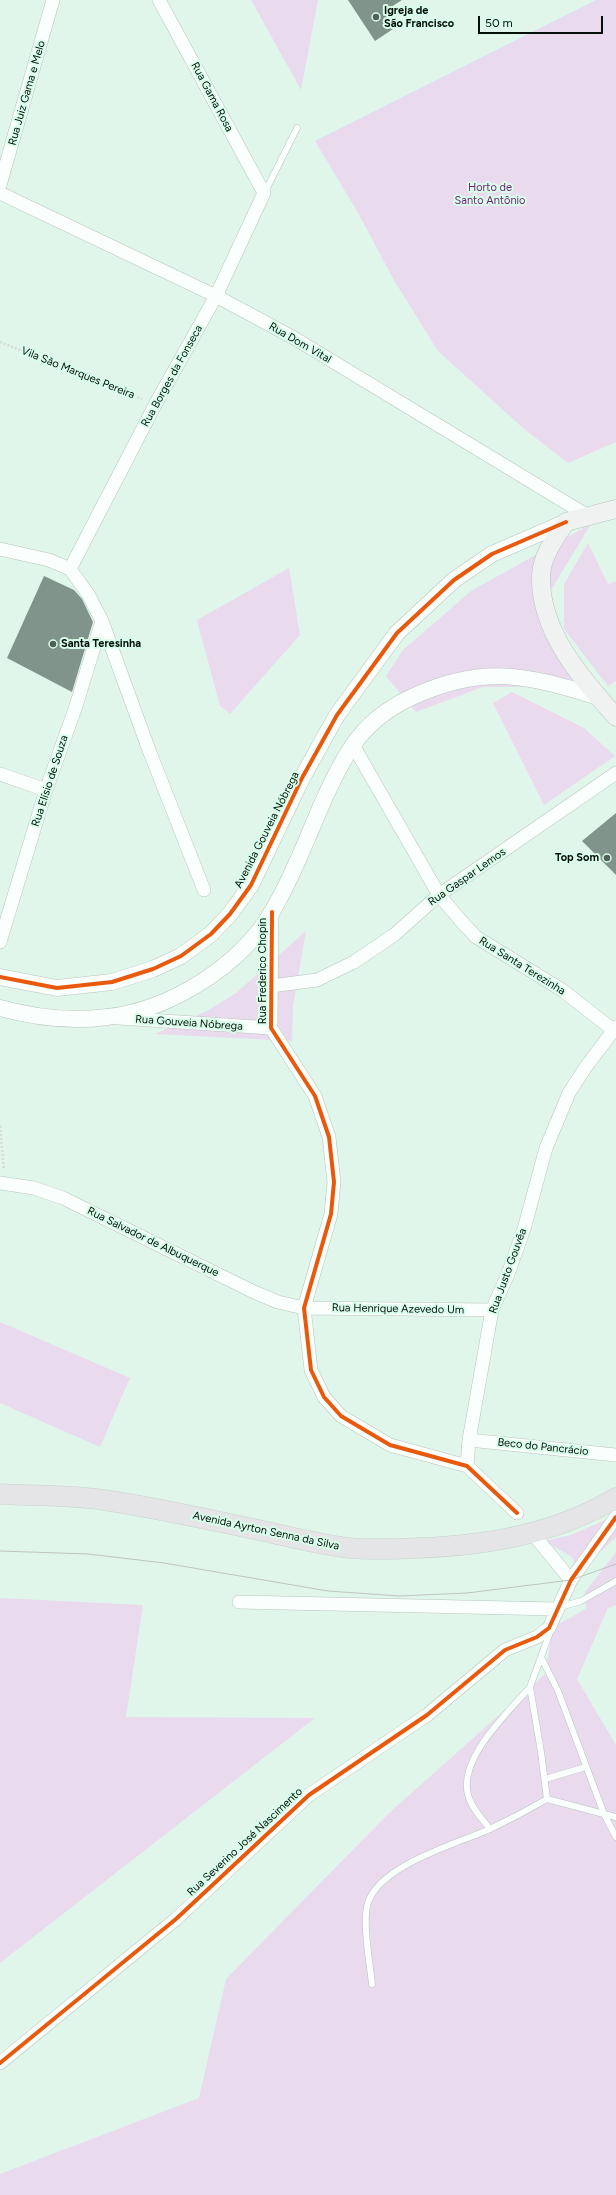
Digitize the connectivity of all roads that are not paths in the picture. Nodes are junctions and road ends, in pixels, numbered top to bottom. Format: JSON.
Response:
{"nodes":[{"id":1,"x":54,"y":0,"type":"edge"},
{"id":2,"x":159,"y":0,"type":"edge"},
{"id":3,"x":297,"y":128,"type":"dead end"},
{"id":4,"x":0,"y":185,"type":"edge"},
{"id":5,"x":0,"y":193,"type":"edge"},
{"id":6,"x":264,"y":193,"type":"junction"},
{"id":7,"x":216,"y":296,"type":"junction"},
{"id":8,"x":616,"y":509,"type":"edge"},
{"id":9,"x":588,"y":516,"type":"junction"},
{"id":10,"x":566,"y":522,"type":"junction"},
{"id":11,"x":0,"y":549,"type":"edge"},
{"id":12,"x":70,"y":569,"type":"junction"},
{"id":13,"x":102,"y":621,"type":"junction"},
{"id":14,"x":598,"y":697,"type":"junction"},
{"id":15,"x":616,"y":718,"type":"edge"},
{"id":16,"x":353,"y":745,"type":"junction"},
{"id":17,"x":616,"y":773,"type":"edge"},
{"id":18,"x":0,"y":774,"type":"edge"},
{"id":19,"x":46,"y":790,"type":"junction"},
{"id":20,"x":204,"y":890,"type":"dead end"},
{"id":21,"x":439,"y":895,"type":"junction"},
{"id":22,"x":272,"y":912,"type":"junction"},
{"id":23,"x":0,"y":942,"type":"edge"},
{"id":24,"x":0,"y":977,"type":"edge"},
{"id":25,"x":271,"y":986,"type":"junction"},
{"id":26,"x":0,"y":1008,"type":"edge"},
{"id":27,"x":107,"y":1018,"type":"junction"},
{"id":28,"x":271,"y":1028,"type":"junction"},
{"id":29,"x":615,"y":1030,"type":"edge"},
{"id":30,"x":3,"y":1183,"type":"edge"},
{"id":31,"x":304,"y":1308,"type":"junction"},
{"id":32,"x":492,"y":1310,"type":"junction"},
{"id":33,"x":469,"y":1440,"type":"junction"},
{"id":34,"x":616,"y":1456,"type":"edge"},
{"id":35,"x":467,"y":1466,"type":"junction"},
{"id":36,"x":0,"y":1494,"type":"edge"},
{"id":37,"x":616,"y":1498,"type":"edge"},
{"id":38,"x":518,"y":1513,"type":"dead end"},
{"id":39,"x":616,"y":1517,"type":"edge"},
{"id":40,"x":532,"y":1534,"type":"junction"},
{"id":41,"x":570,"y":1580,"type":"junction"},
{"id":42,"x":616,"y":1581,"type":"edge"},
{"id":43,"x":238,"y":1602,"type":"dead end"},
{"id":44,"x":556,"y":1609,"type":"junction"},
{"id":45,"x":552,"y":1624,"type":"junction"},
{"id":46,"x":541,"y":1657,"type":"junction"},
{"id":47,"x":530,"y":1687,"type":"junction"},
{"id":48,"x":586,"y":1767,"type":"junction"},
{"id":49,"x":545,"y":1779,"type":"junction"},
{"id":50,"x":547,"y":1799,"type":"junction"},
{"id":51,"x":604,"y":1814,"type":"junction"},
{"id":52,"x":616,"y":1817,"type":"edge"},
{"id":53,"x":490,"y":1829,"type":"junction"},
{"id":54,"x":616,"y":1837,"type":"edge"},
{"id":55,"x":372,"y":1984,"type":"dead end"},
{"id":56,"x":0,"y":2063,"type":"edge"}],
"edges":[{"from":1,"to":4,"type":"street","name":"Rua Juiz Gama e Melo"},
{"from":2,"to":6,"type":"street","name":"Rua Gama Rosa"},
{"from":3,"to":6,"type":"lane","name":"Rua Borges da Fonseca"},
{"from":5,"to":7,"type":"street","name":"Rua Dom Vital"},
{"from":6,"to":7,"type":"street","name":"Rua Borges da Fonseca"},
{"from":7,"to":9,"type":"street","name":"Rua Dom Vital"},
{"from":7,"to":12,"type":"street","name":"Rua Borges da Fonseca"},
{"from":8,"to":9,"type":"main road"},
{"from":9,"to":10,"type":"main road"},
{"from":10,"to":14,"type":"main road"},
{"from":10,"to":24,"type":"street","name":"Avenida Gouveia Nóbrega"},
{"from":11,"to":12,"type":"street"},
{"from":12,"to":13,"type":"street"},
{"from":13,"to":19,"type":"street","name":"Rua Elísio de Souza"},
{"from":13,"to":20,"type":"street"},
{"from":14,"to":15,"type":"main road"},
{"from":14,"to":16,"type":"street"},
{"from":16,"to":21,"type":"street","name":"Rua Santa Terezinha"},
{"from":16,"to":22,"type":"street"},
{"from":17,"to":21,"type":"street","name":"Rua Gaspar Lemos"},
{"from":18,"to":19,"type":"street"},
{"from":19,"to":23,"type":"street","name":"Rua Elísio de Souza"},
{"from":21,"to":25,"type":"street","name":"Rua Gaspar Lemos"},
{"from":21,"to":29,"type":"street","name":"Rua Santa Terezinha"},
{"from":22,"to":25,"type":"street","name":"Rua Frederico Chopin"},
{"from":22,"to":27,"type":"street"},
{"from":25,"to":28,"type":"street","name":"Rua Frederico Chopin"},
{"from":26,"to":27,"type":"street"},
{"from":27,"to":28,"type":"street","name":"Rua Gouveia Nóbrega"},
{"from":28,"to":31,"type":"street","name":"Rua Frederico Chopin"},
{"from":29,"to":32,"type":"street","name":"Rua Justo Gouvêa"},
{"from":30,"to":31,"type":"street","name":"Rua Salvador de Albuquerque"},
{"from":31,"to":32,"type":"street","name":"Rua Henrique Azevedo Um"},
{"from":31,"to":35,"type":"street","name":"Rua Frederico Chopin"},
{"from":32,"to":33,"type":"street","name":"Rua Justo Gouvêa"},
{"from":33,"to":34,"type":"street","name":"Beco do Pancrácio"},
{"from":33,"to":35,"type":"street","name":"Rua Justo Gouvêa"},
{"from":35,"to":38,"type":"street"},
{"from":36,"to":40,"type":"main road","name":"Avenida Ayrton Senna da Silva"},
{"from":37,"to":40,"type":"main road","name":"Avenida Ayrton Senna da Silva"},
{"from":39,"to":41,"type":"street"},
{"from":40,"to":41,"type":"street"},
{"from":41,"to":44,"type":"street"},
{"from":42,"to":44,"type":"lane"},
{"from":43,"to":44,"type":"street"},
{"from":44,"to":45,"type":"street"},
{"from":45,"to":46,"type":"lane"},
{"from":45,"to":56,"type":"street","name":"Rua Severino José Nascimento"},
{"from":46,"to":47,"type":"lane"},
{"from":46,"to":48,"type":"lane"},
{"from":47,"to":49,"type":"lane"},
{"from":47,"to":53,"type":"lane"},
{"from":48,"to":49,"type":"lane"},
{"from":48,"to":51,"type":"lane"},
{"from":49,"to":50,"type":"lane"},
{"from":50,"to":51,"type":"lane"},
{"from":50,"to":53,"type":"lane"},
{"from":51,"to":52,"type":"lane"},
{"from":51,"to":54,"type":"lane"},
{"from":53,"to":55,"type":"lane"}]}
